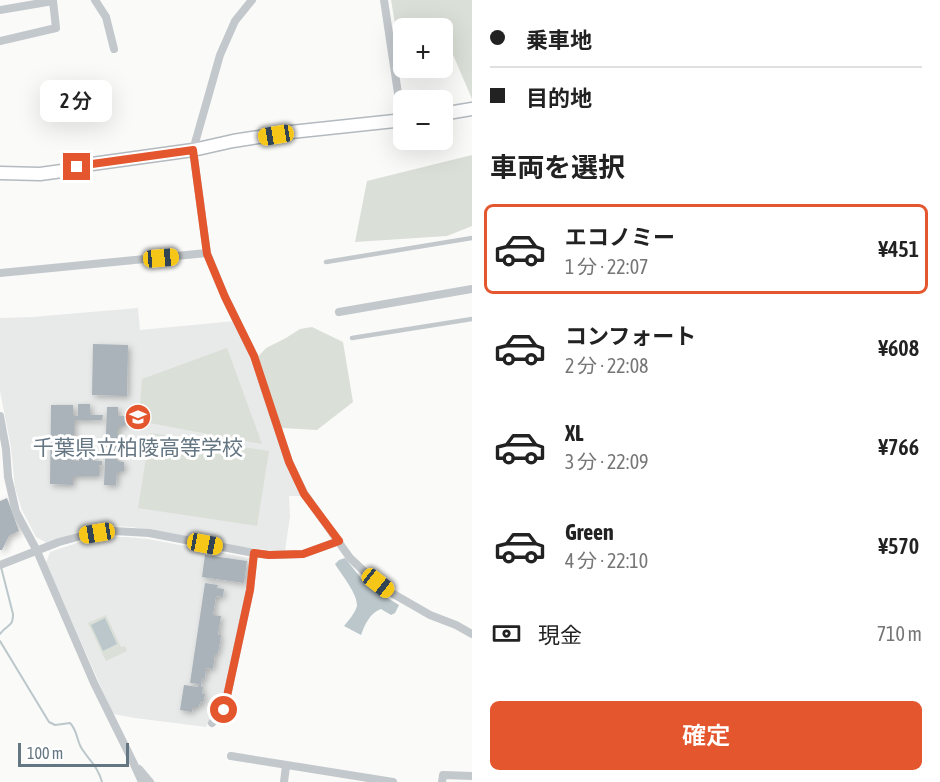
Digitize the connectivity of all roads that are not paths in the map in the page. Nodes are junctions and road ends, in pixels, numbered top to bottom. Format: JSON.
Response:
{"nodes":[{"id":1,"x":95,"y":0,"type":"edge"},
{"id":2,"x":252,"y":0,"type":"edge"},
{"id":3,"x":384,"y":0,"type":"edge"},
{"id":4,"x":0,"y":10,"type":"edge"},
{"id":5,"x":0,"y":41,"type":"edge"},
{"id":6,"x":114,"y":49,"type":"dead end"},
{"id":7,"x":398,"y":90,"type":"edge"},
{"id":8,"x":472,"y":109,"type":"edge"},
{"id":9,"x":453,"y":112,"type":"edge"},
{"id":10,"x":393,"y":121,"type":"edge"},
{"id":11,"x":193,"y":150,"type":"junction"},
{"id":12,"x":0,"y":173,"type":"edge"},
{"id":13,"x":472,"y":238,"type":"edge"},
{"id":14,"x":207,"y":254,"type":"junction"},
{"id":15,"x":326,"y":262,"type":"dead end"},
{"id":16,"x":0,"y":273,"type":"edge"},
{"id":17,"x":472,"y":289,"type":"edge"},
{"id":18,"x":339,"y":312,"type":"dead end"},
{"id":19,"x":472,"y":319,"type":"edge"},
{"id":20,"x":352,"y":338,"type":"dead end"},
{"id":21,"x":0,"y":416,"type":"edge"},
{"id":22,"x":339,"y":541,"type":"junction"},
{"id":23,"x":37,"y":551,"type":"junction"},
{"id":24,"x":254,"y":553,"type":"junction"},
{"id":25,"x":0,"y":565,"type":"edge"},
{"id":26,"x":472,"y":634,"type":"edge"},
{"id":27,"x":212,"y":723,"type":"dead end"},
{"id":28,"x":231,"y":756,"type":"dead end"},
{"id":29,"x":133,"y":762,"type":"junction"},
{"id":30,"x":286,"y":766,"type":"junction"},
{"id":31,"x":472,"y":776,"type":"edge"},
{"id":32,"x":142,"y":782,"type":"edge"},
{"id":33,"x":150,"y":782,"type":"edge"},
{"id":34,"x":284,"y":782,"type":"edge"},
{"id":35,"x":393,"y":782,"type":"edge"},
{"id":36,"x":442,"y":782,"type":"edge"}],
"edges":[{"from":1,"to":6,"type":"street"},
{"from":2,"to":11,"type":"street"},
{"from":3,"to":7,"type":"street"},
{"from":4,"to":5,"type":"street"},
{"from":8,"to":9,"type":"street"},
{"from":10,"to":11,"type":"street"},
{"from":11,"to":12,"type":"street"},
{"from":11,"to":14,"type":"street"},
{"from":13,"to":15,"type":"lane"},
{"from":14,"to":16,"type":"street"},
{"from":14,"to":22,"type":"street"},
{"from":17,"to":18,"type":"street"},
{"from":19,"to":20,"type":"lane"},
{"from":21,"to":23,"type":"street"},
{"from":22,"to":24,"type":"street"},
{"from":22,"to":26,"type":"street"},
{"from":23,"to":24,"type":"street"},
{"from":23,"to":25,"type":"street"},
{"from":23,"to":29,"type":"street"},
{"from":24,"to":27,"type":"street"},
{"from":28,"to":30,"type":"street"},
{"from":29,"to":32,"type":"street"},
{"from":29,"to":33,"type":"street"},
{"from":30,"to":34,"type":"street"},
{"from":30,"to":35,"type":"street"},
{"from":31,"to":36,"type":"street"}]}
